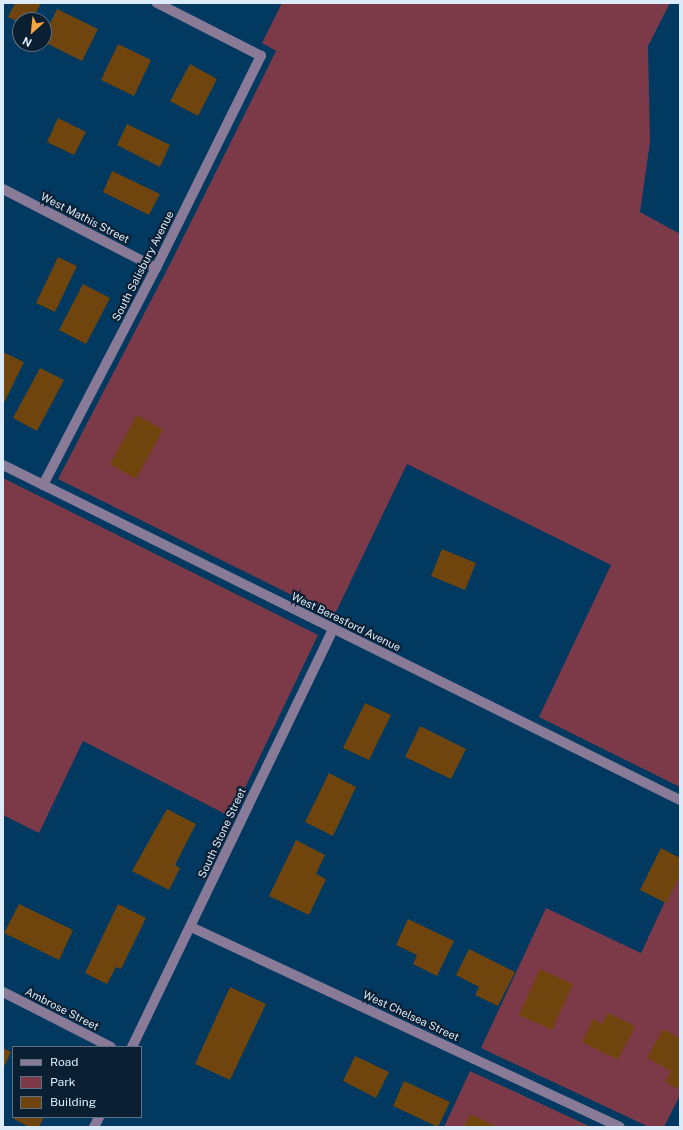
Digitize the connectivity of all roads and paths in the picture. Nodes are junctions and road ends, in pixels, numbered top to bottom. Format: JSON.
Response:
{"nodes":[{"id":1,"x":157,"y":3,"type":"edge"},
{"id":2,"x":3,"y":189,"type":"edge"},
{"id":3,"x":156,"y":268,"type":"junction"},
{"id":4,"x":3,"y":465,"type":"edge"},
{"id":5,"x":43,"y":485,"type":"junction"},
{"id":6,"x":333,"y":629,"type":"junction"},
{"id":7,"x":680,"y":800,"type":"edge"},
{"id":8,"x":192,"y":927,"type":"junction"},
{"id":9,"x":3,"y":992,"type":"edge"},
{"id":10,"x":109,"y":1046,"type":"edge"},
{"id":11,"x":132,"y":1046,"type":"edge"},
{"id":12,"x":98,"y":1118,"type":"edge"},
{"id":13,"x":94,"y":1127,"type":"edge"},
{"id":14,"x":620,"y":1127,"type":"edge"}],
"edges":[{"from":1,"to":3,"type":"street","name":"South Salisbury Avenue"},
{"from":2,"to":3,"type":"street","name":"West Mathis Street"},
{"from":3,"to":5,"type":"street","name":"South Salisbury Avenue"},
{"from":4,"to":5,"type":"street","name":"West Beresford Avenue"},
{"from":5,"to":6,"type":"street","name":"West Beresford Avenue"},
{"from":6,"to":7,"type":"street","name":"West Beresford Avenue"},
{"from":6,"to":8,"type":"street","name":"South Stone Street"},
{"from":8,"to":11,"type":"street","name":"South Stone Street"},
{"from":8,"to":14,"type":"street","name":"West Chelsea Street"},
{"from":9,"to":10,"type":"street","name":"Ambrose Street"},
{"from":12,"to":13,"type":"street"}]}
